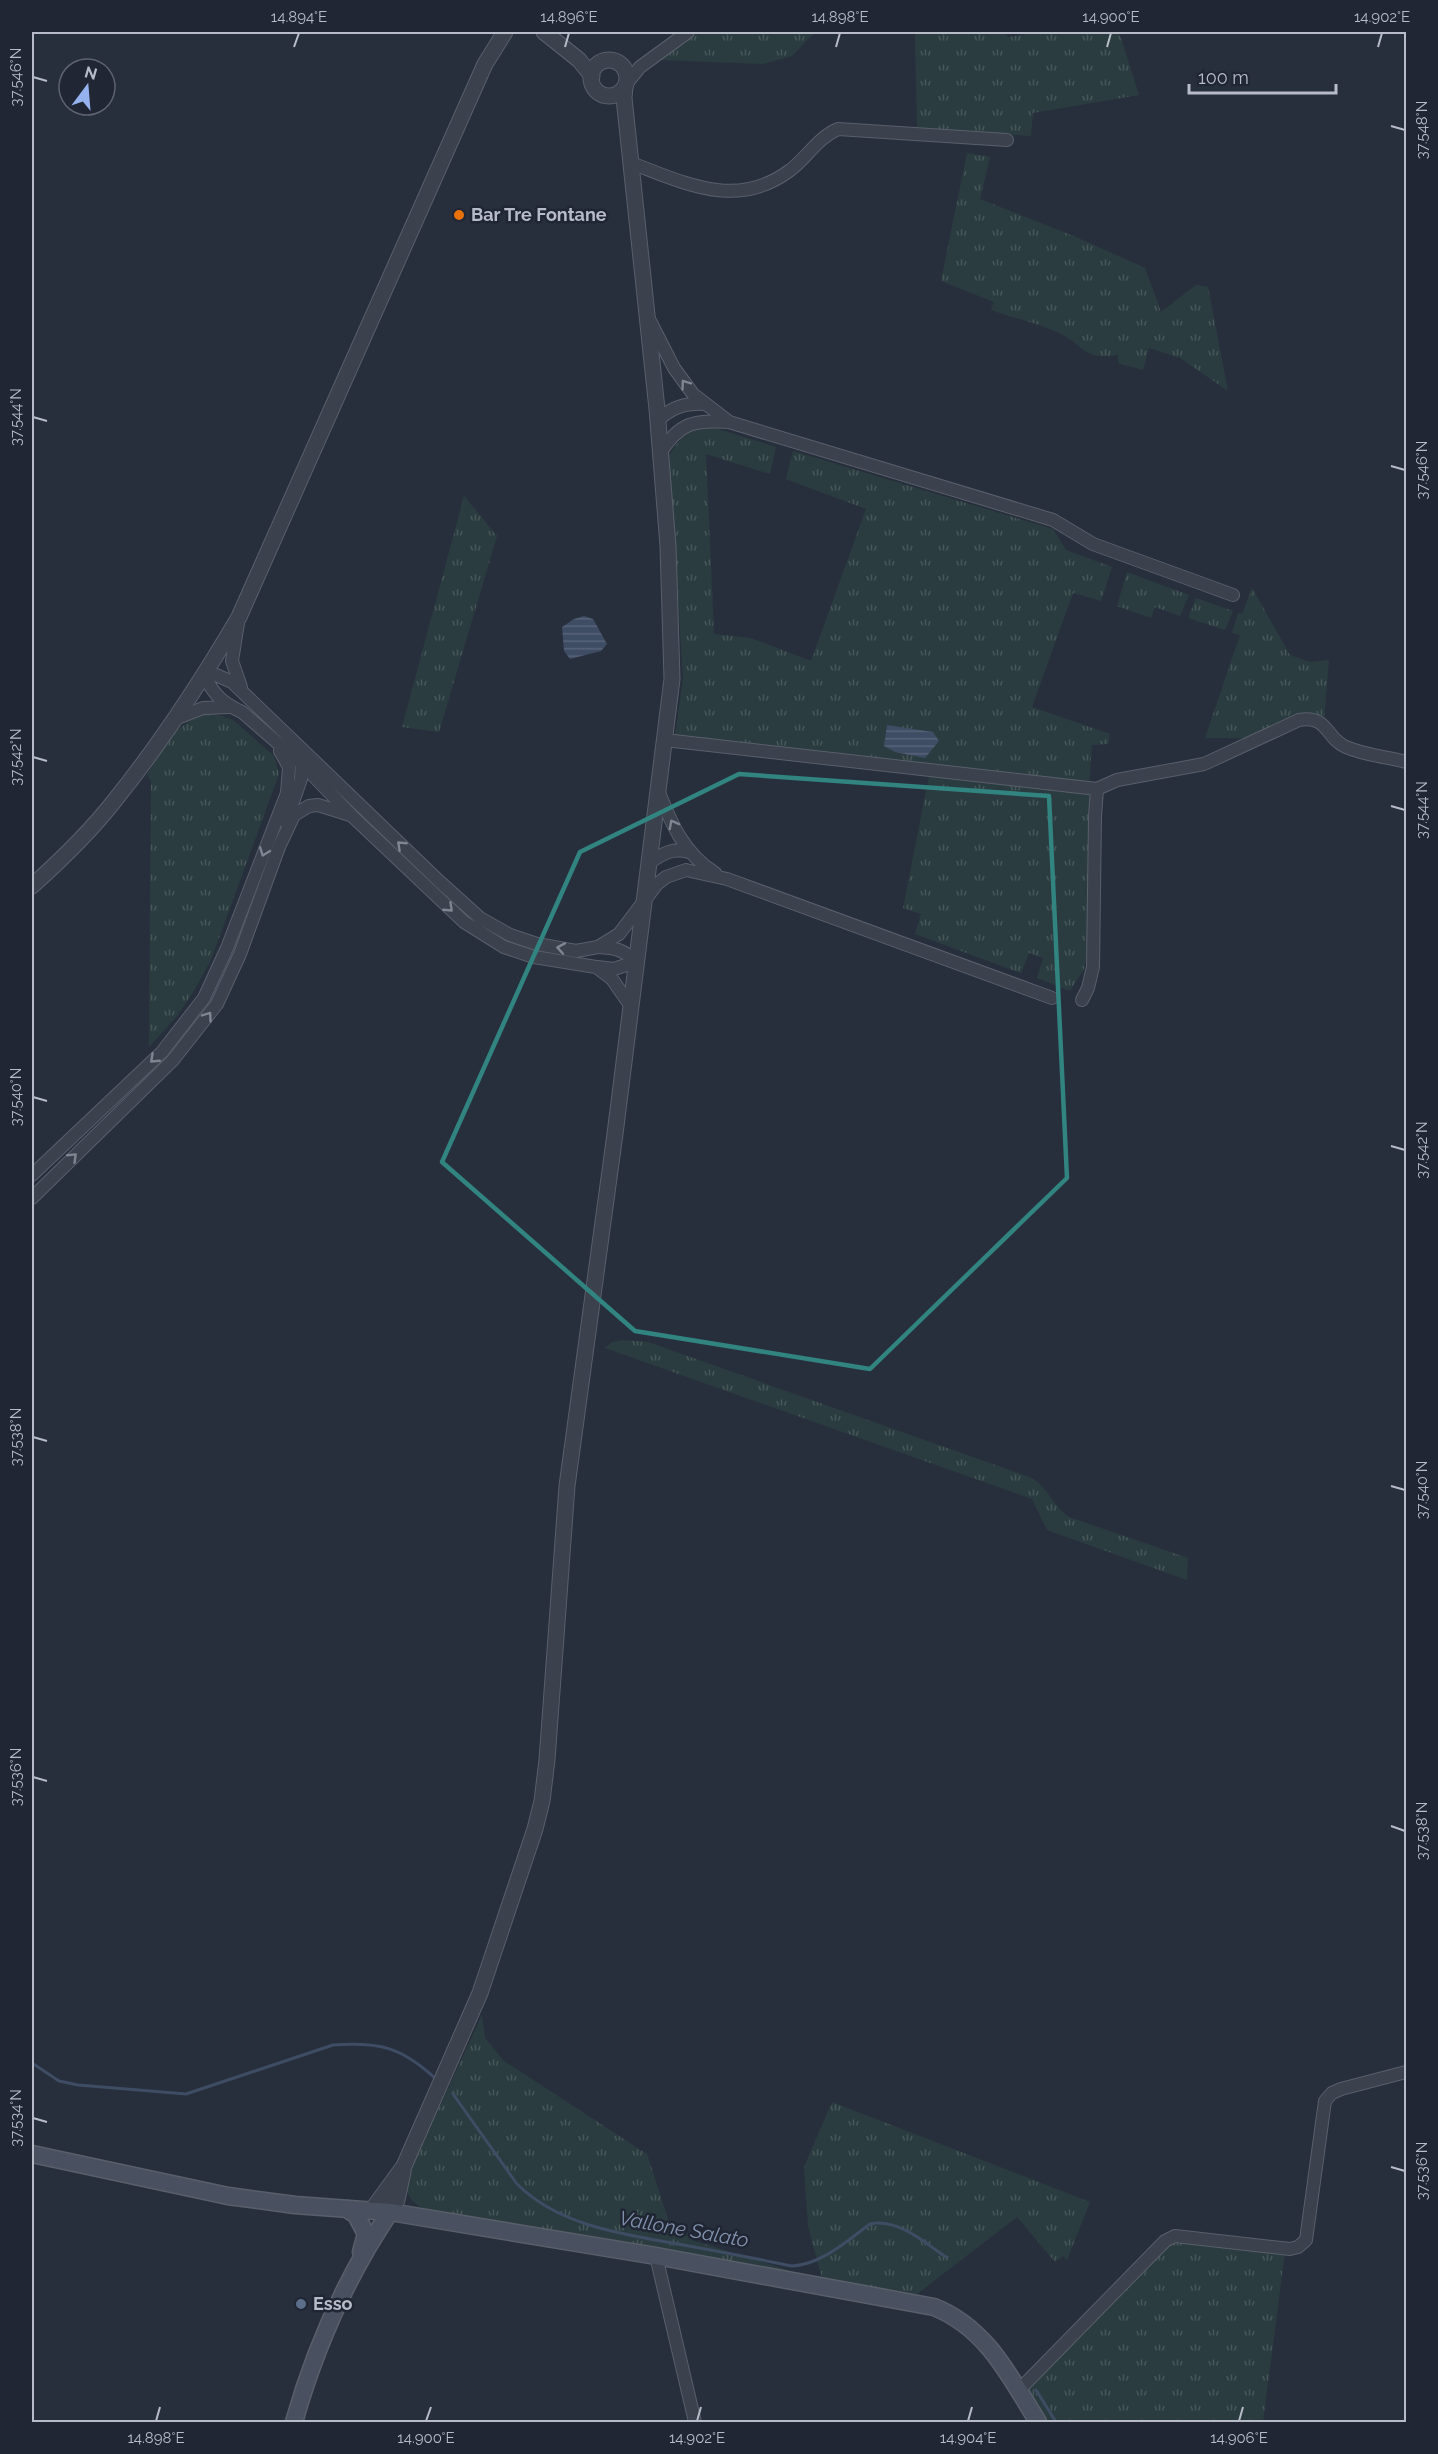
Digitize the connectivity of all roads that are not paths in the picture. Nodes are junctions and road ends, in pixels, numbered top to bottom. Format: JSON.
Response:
{"nodes":[{"id":1,"x":491,"y":32,"type":"edge"},
{"id":2,"x":505,"y":32,"type":"edge"},
{"id":3,"x":544,"y":32,"type":"edge"},
{"id":4,"x":553,"y":32,"type":"edge"},
{"id":5,"x":688,"y":32,"type":"edge"},
{"id":6,"x":604,"y":61,"type":"junction"},
{"id":7,"x":485,"y":64,"type":"junction"},
{"id":8,"x":591,"y":76,"type":"junction"},
{"id":9,"x":626,"y":85,"type":"junction"},
{"id":10,"x":605,"y":96,"type":"junction"},
{"id":11,"x":628,"y":133,"type":"junction"},
{"id":12,"x":1007,"y":140,"type":"dead end"},
{"id":13,"x":631,"y":163,"type":"junction"},
{"id":14,"x":647,"y":316,"type":"junction"},
{"id":15,"x":705,"y":405,"type":"junction"},
{"id":16,"x":660,"y":414,"type":"junction"},
{"id":17,"x":693,"y":422,"type":"junction"},
{"id":18,"x":729,"y":422,"type":"junction"},
{"id":19,"x":660,"y":453,"type":"junction"},
{"id":20,"x":1233,"y":595,"type":"dead end"},
{"id":21,"x":239,"y":617,"type":"junction"},
{"id":22,"x":205,"y":675,"type":"junction"},
{"id":23,"x":246,"y":696,"type":"junction"},
{"id":24,"x":230,"y":706,"type":"junction"},
{"id":25,"x":175,"y":719,"type":"junction"},
{"id":26,"x":286,"y":735,"type":"junction"},
{"id":27,"x":273,"y":740,"type":"junction"},
{"id":28,"x":665,"y":740,"type":"junction"},
{"id":29,"x":1407,"y":762,"type":"edge"},
{"id":30,"x":302,"y":764,"type":"junction"},
{"id":31,"x":335,"y":782,"type":"junction"},
{"id":32,"x":1097,"y":789,"type":"junction"},
{"id":33,"x":658,"y":790,"type":"junction"},
{"id":34,"x":287,"y":793,"type":"junction"},
{"id":35,"x":352,"y":816,"type":"junction"},
{"id":36,"x":279,"y":847,"type":"junction"},
{"id":37,"x":689,"y":852,"type":"junction"},
{"id":38,"x":652,"y":858,"type":"junction"},
{"id":39,"x":686,"y":870,"type":"junction"},
{"id":40,"x":727,"y":879,"type":"junction"},
{"id":41,"x":32,"y":886,"type":"edge"},
{"id":42,"x":642,"y":903,"type":"junction"},
{"id":43,"x":598,"y":947,"type":"junction"},
{"id":44,"x":635,"y":962,"type":"junction"},
{"id":45,"x":596,"y":967,"type":"junction"},
{"id":46,"x":1052,"y":998,"type":"dead end"},
{"id":47,"x":1082,"y":1000,"type":"dead end"},
{"id":48,"x":630,"y":1005,"type":"junction"},
{"id":49,"x":32,"y":1175,"type":"edge"},
{"id":50,"x":32,"y":1198,"type":"edge"},
{"id":51,"x":1407,"y":2073,"type":"edge"},
{"id":52,"x":32,"y":2154,"type":"edge"},
{"id":53,"x":404,"y":2166,"type":"junction"},
{"id":54,"x":399,"y":2188,"type":"junction"},
{"id":55,"x":380,"y":2207,"type":"junction"},
{"id":56,"x":351,"y":2209,"type":"junction"},
{"id":57,"x":416,"y":2216,"type":"junction"},
{"id":58,"x":373,"y":2231,"type":"junction"},
{"id":59,"x":656,"y":2256,"type":"junction"},
{"id":60,"x":1019,"y":2390,"type":"junction"},
{"id":61,"x":294,"y":2422,"type":"edge"},
{"id":62,"x":695,"y":2422,"type":"edge"},
{"id":63,"x":1038,"y":2422,"type":"edge"}],
"edges":[{"from":1,"to":7,"type":"street"},
{"from":2,"to":7,"type":"street"},
{"from":3,"to":8,"type":"street"},
{"from":4,"to":6,"type":"street"},
{"from":5,"to":9,"type":"street"},
{"from":6,"to":8,"type":"street"},
{"from":6,"to":9,"type":"street"},
{"from":7,"to":21,"type":"street"},
{"from":8,"to":10,"type":"street"},
{"from":9,"to":10,"type":"street"},
{"from":9,"to":11,"type":"street"},
{"from":10,"to":11,"type":"street"},
{"from":11,"to":13,"type":"street"},
{"from":12,"to":13,"type":"street"},
{"from":13,"to":14,"type":"street"},
{"from":15,"to":14,"type":"street","one_way":true},
{"from":14,"to":16,"type":"street"},
{"from":15,"to":16,"type":"street"},
{"from":15,"to":18,"type":"street"},
{"from":16,"to":17,"type":"street"},
{"from":16,"to":19,"type":"street"},
{"from":17,"to":18,"type":"street"},
{"from":17,"to":19,"type":"street"},
{"from":18,"to":20,"type":"street"},
{"from":19,"to":28,"type":"street"},
{"from":21,"to":22,"type":"street"},
{"from":21,"to":23,"type":"street"},
{"from":22,"to":23,"type":"street"},
{"from":22,"to":24,"type":"street"},
{"from":22,"to":25,"type":"street"},
{"from":23,"to":26,"type":"street"},
{"from":24,"to":25,"type":"street"},
{"from":24,"to":27,"type":"street"},
{"from":25,"to":41,"type":"street"},
{"from":26,"to":30,"type":"street"},
{"from":26,"to":31,"type":"street"},
{"from":27,"to":30,"type":"street"},
{"from":27,"to":34,"type":"street"},
{"from":28,"to":32,"type":"street"},
{"from":28,"to":33,"type":"street"},
{"from":29,"to":32,"type":"street"},
{"from":30,"to":31,"type":"street"},
{"from":30,"to":34,"type":"street"},
{"from":30,"to":35,"type":"street"},
{"from":30,"to":36,"type":"street"},
{"from":43,"to":31,"type":"street","one_way":true},
{"from":32,"to":47,"type":"street"},
{"from":37,"to":33,"type":"street","one_way":true},
{"from":33,"to":38,"type":"street"},
{"from":34,"to":49,"type":"street","one_way":true},
{"from":35,"to":36,"type":"street"},
{"from":35,"to":45,"type":"street","one_way":true},
{"from":50,"to":36,"type":"street","one_way":true},
{"from":37,"to":38,"type":"street"},
{"from":37,"to":40,"type":"street"},
{"from":38,"to":39,"type":"street"},
{"from":38,"to":42,"type":"street"},
{"from":39,"to":40,"type":"street"},
{"from":39,"to":42,"type":"street"},
{"from":40,"to":46,"type":"street"},
{"from":42,"to":43,"type":"street"},
{"from":42,"to":44,"type":"street"},
{"from":43,"to":44,"type":"street"},
{"from":44,"to":45,"type":"street"},
{"from":44,"to":48,"type":"street"},
{"from":45,"to":48,"type":"street"},
{"from":48,"to":53,"type":"street"},
{"from":51,"to":60,"type":"street"},
{"from":52,"to":56,"type":"main road"},
{"from":53,"to":54,"type":"street"},
{"from":53,"to":55,"type":"street"},
{"from":54,"to":55,"type":"street"},
{"from":54,"to":57,"type":"street"},
{"from":55,"to":56,"type":"main road"},
{"from":55,"to":57,"type":"main road"},
{"from":55,"to":58,"type":"main road"},
{"from":56,"to":58,"type":"main road"},
{"from":57,"to":58,"type":"main road"},
{"from":57,"to":59,"type":"main road"},
{"from":58,"to":61,"type":"main road"},
{"from":59,"to":60,"type":"main road"},
{"from":59,"to":62,"type":"street"},
{"from":60,"to":63,"type":"main road"}]}
